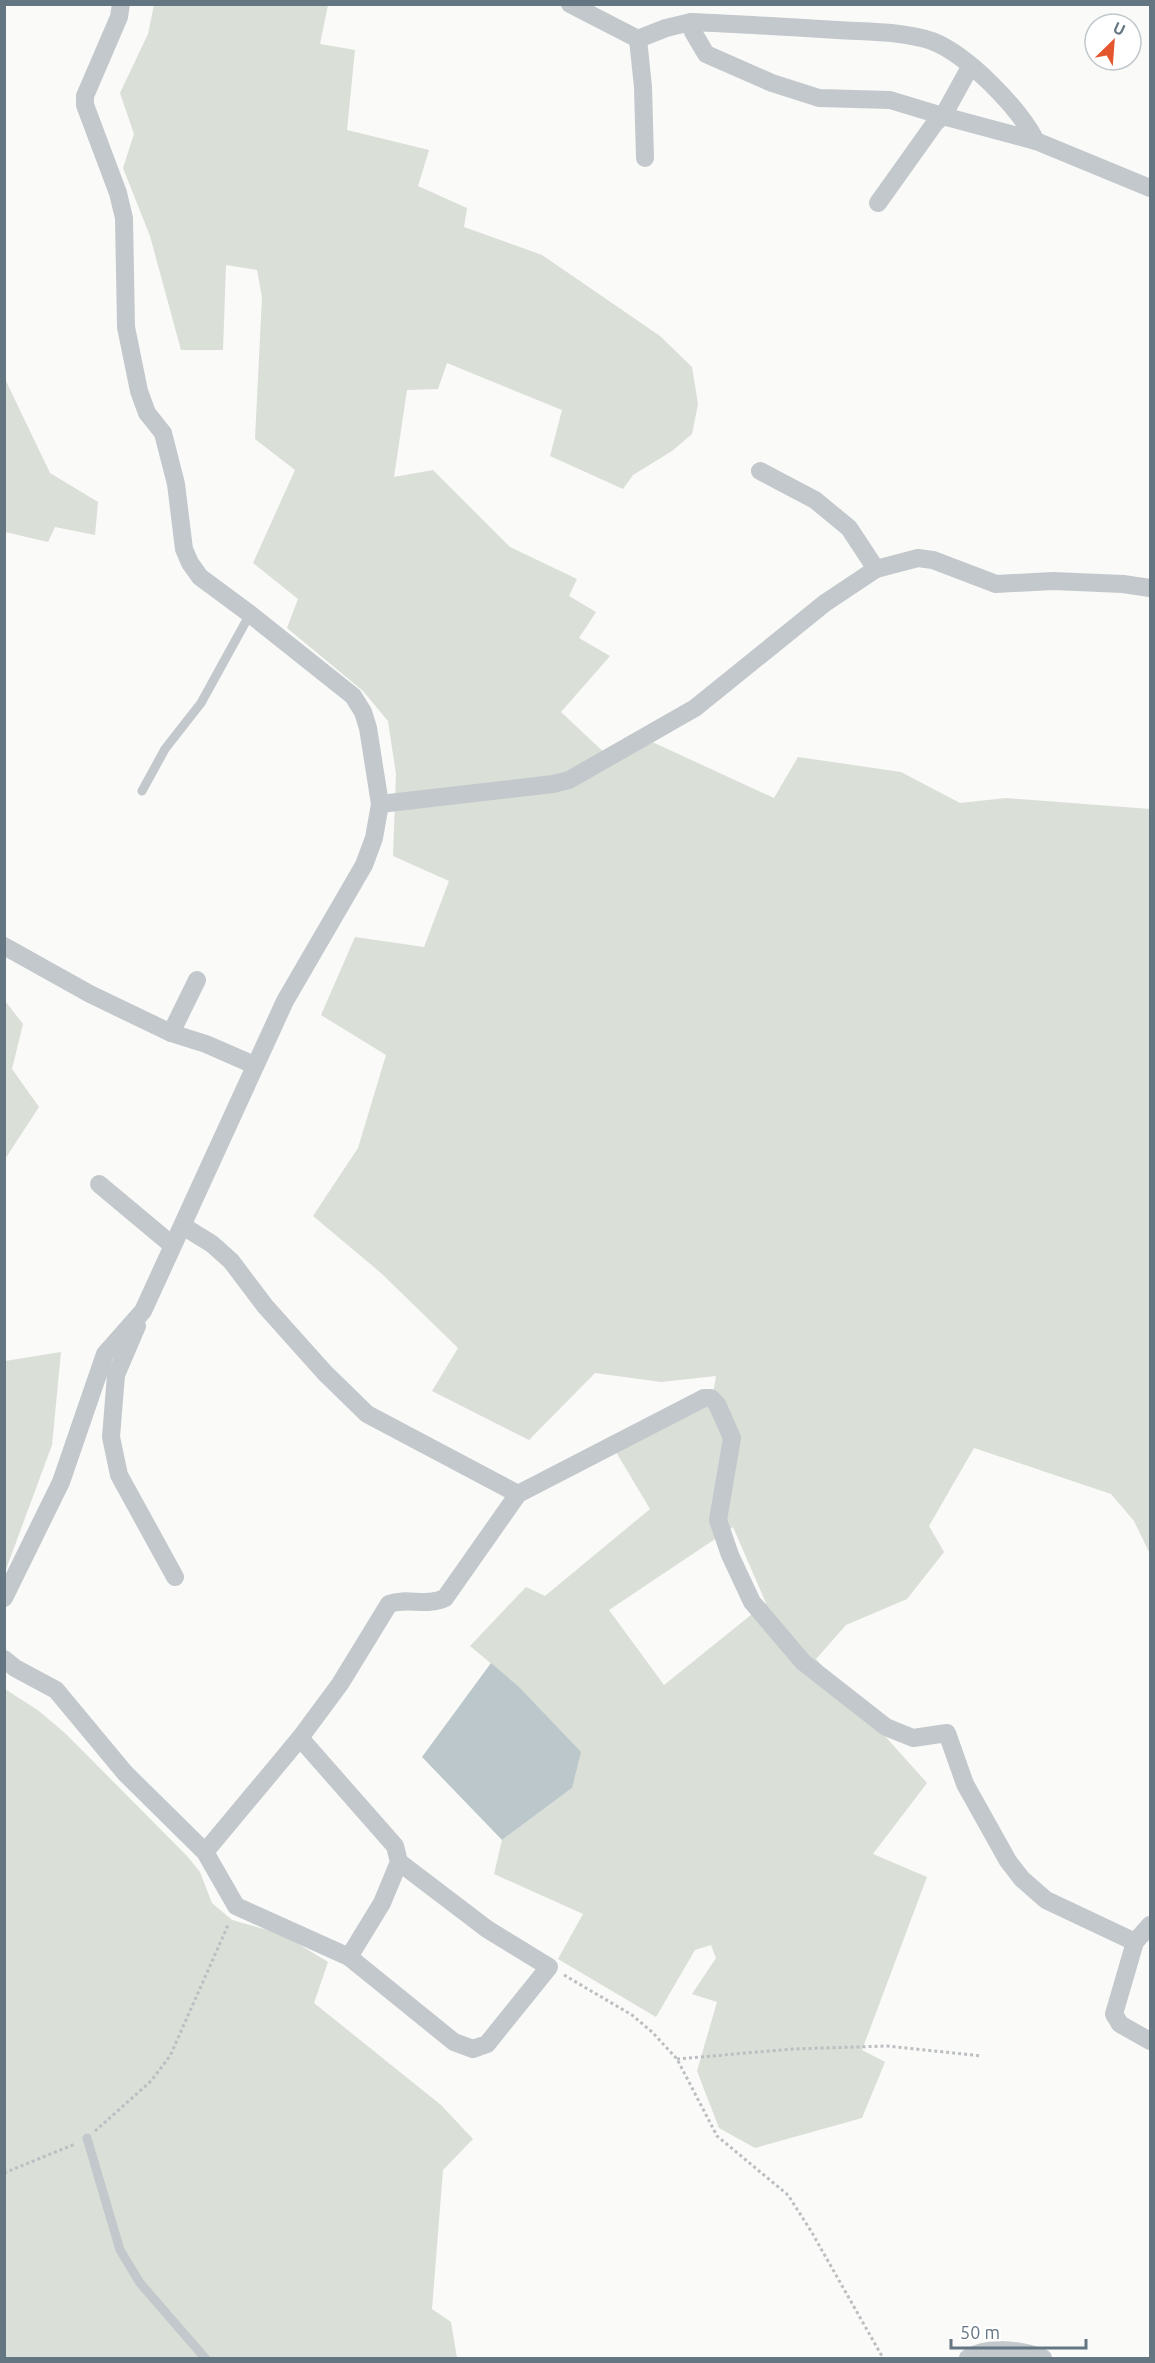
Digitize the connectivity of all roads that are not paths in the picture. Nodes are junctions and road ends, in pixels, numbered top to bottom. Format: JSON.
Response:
{"nodes":[{"id":1,"x":121,"y":4,"type":"edge"},
{"id":2,"x":570,"y":4,"type":"edge"},
{"id":3,"x":691,"y":22,"type":"junction"},
{"id":4,"x":638,"y":39,"type":"junction"},
{"id":5,"x":970,"y":67,"type":"junction"},
{"id":6,"x":943,"y":116,"type":"junction"},
{"id":7,"x":1036,"y":141,"type":"junction"},
{"id":8,"x":645,"y":158,"type":"dead end"},
{"id":9,"x":1150,"y":188,"type":"edge"},
{"id":10,"x":878,"y":203,"type":"dead end"},
{"id":11,"x":760,"y":471,"type":"dead end"},
{"id":12,"x":876,"y":569,"type":"junction"},
{"id":13,"x":1150,"y":588,"type":"edge"},
{"id":14,"x":250,"y":614,"type":"junction"},
{"id":15,"x":142,"y":791,"type":"dead end"},
{"id":16,"x":380,"y":804,"type":"junction"},
{"id":17,"x":4,"y":946,"type":"edge"},
{"id":18,"x":197,"y":980,"type":"dead end"},
{"id":19,"x":171,"y":1033,"type":"junction"},
{"id":20,"x":254,"y":1065,"type":"junction"},
{"id":21,"x":99,"y":1184,"type":"dead end"},
{"id":22,"x":183,"y":1226,"type":"junction"},
{"id":23,"x":172,"y":1245,"type":"junction"},
{"id":24,"x":143,"y":1311,"type":"junction"},
{"id":25,"x":518,"y":1494,"type":"junction"},
{"id":26,"x":175,"y":1578,"type":"dead end"},
{"id":27,"x":4,"y":1598,"type":"edge"},
{"id":28,"x":4,"y":1659,"type":"edge"},
{"id":29,"x":300,"y":1738,"type":"junction"},
{"id":30,"x":205,"y":1852,"type":"junction"},
{"id":31,"x":399,"y":1862,"type":"junction"},
{"id":32,"x":1150,"y":1925,"type":"edge"},
{"id":33,"x":1135,"y":1942,"type":"junction"},
{"id":34,"x":349,"y":1957,"type":"junction"},
{"id":35,"x":1150,"y":2042,"type":"edge"},
{"id":36,"x":87,"y":2138,"type":"road end"},
{"id":37,"x":205,"y":2358,"type":"edge"},
{"id":38,"x":968,"y":2358,"type":"edge"},
{"id":39,"x":1043,"y":2358,"type":"edge"}],
"edges":[{"from":1,"to":14,"type":"street"},
{"from":2,"to":4,"type":"street"},
{"from":3,"to":4,"type":"street"},
{"from":3,"to":5,"type":"street"},
{"from":3,"to":6,"type":"street"},
{"from":4,"to":8,"type":"street"},
{"from":5,"to":6,"type":"street"},
{"from":5,"to":7,"type":"street"},
{"from":6,"to":7,"type":"street"},
{"from":6,"to":10,"type":"street"},
{"from":7,"to":9,"type":"street"},
{"from":11,"to":12,"type":"street"},
{"from":12,"to":13,"type":"street"},
{"from":12,"to":16,"type":"street"},
{"from":14,"to":15,"type":"lane"},
{"from":14,"to":16,"type":"street"},
{"from":16,"to":20,"type":"street"},
{"from":17,"to":19,"type":"street"},
{"from":18,"to":19,"type":"street"},
{"from":19,"to":20,"type":"street"},
{"from":20,"to":22,"type":"street"},
{"from":21,"to":23,"type":"street"},
{"from":22,"to":23,"type":"street"},
{"from":22,"to":25,"type":"street"},
{"from":23,"to":24,"type":"street"},
{"from":24,"to":26,"type":"street"},
{"from":24,"to":27,"type":"street"},
{"from":25,"to":29,"type":"street"},
{"from":25,"to":33,"type":"street"},
{"from":28,"to":30,"type":"street"},
{"from":29,"to":30,"type":"street"},
{"from":29,"to":31,"type":"street"},
{"from":30,"to":34,"type":"street"},
{"from":31,"to":34,"type":"street"},
{"from":31,"to":34,"type":"street"},
{"from":32,"to":33,"type":"street"},
{"from":33,"to":35,"type":"street"},
{"from":36,"to":37,"type":"lane"},
{"from":38,"to":39,"type":"street"}]}
